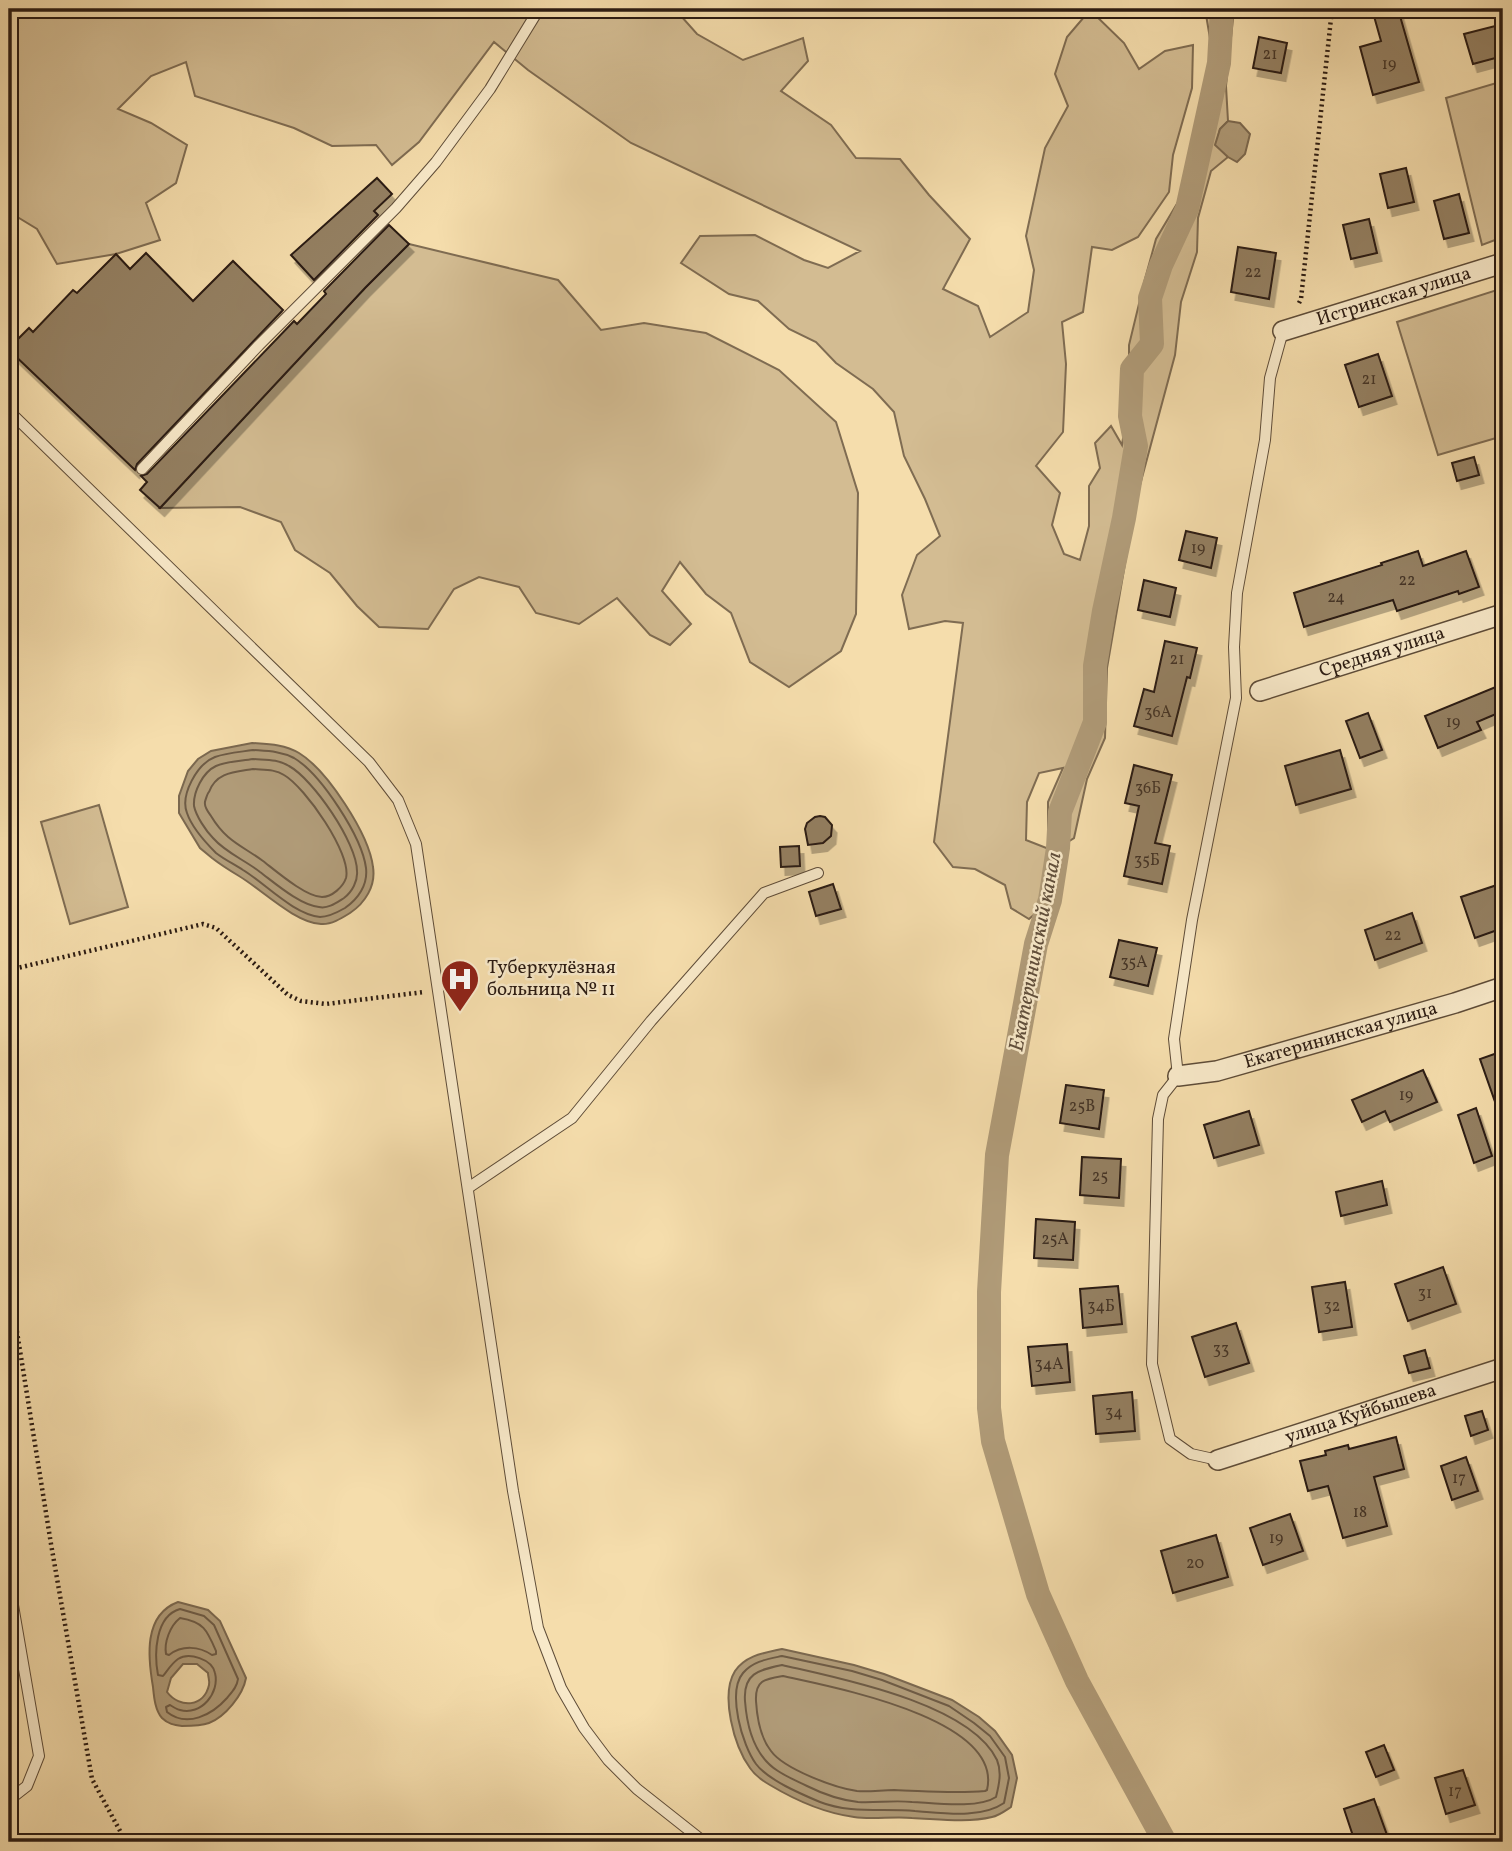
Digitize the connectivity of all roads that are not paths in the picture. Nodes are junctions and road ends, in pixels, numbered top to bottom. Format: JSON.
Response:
{"nodes":[{"id":1,"x":539,"y":9,"type":"edge"},
{"id":2,"x":1503,"y":263,"type":"edge"},
{"id":3,"x":1283,"y":331,"type":"joint"},
{"id":4,"x":9,"y":411,"type":"edge"},
{"id":5,"x":142,"y":469,"type":"dead end"},
{"id":6,"x":1503,"y":614,"type":"edge"},
{"id":7,"x":1260,"y":691,"type":"dead end"},
{"id":8,"x":818,"y":873,"type":"dead end"},
{"id":9,"x":1503,"y":987,"type":"edge"},
{"id":10,"x":1178,"y":1076,"type":"junction"},
{"id":11,"x":468,"y":1188,"type":"junction"},
{"id":12,"x":1503,"y":1368,"type":"edge"},
{"id":13,"x":1219,"y":1460,"type":"joint"},
{"id":14,"x":9,"y":1582,"type":"edge"},
{"id":15,"x":9,"y":1800,"type":"edge"},
{"id":16,"x":704,"y":1842,"type":"edge"}],
"edges":[{"from":1,"to":5,"type":"lane"},
{"from":2,"to":3,"type":"street","name":"Истринская улица"},
{"from":3,"to":10,"type":"lane"},
{"from":4,"to":11,"type":"lane"},
{"from":6,"to":7,"type":"street","name":"Средняя улица"},
{"from":8,"to":11,"type":"lane"},
{"from":9,"to":10,"type":"street","name":"Екатерининская улица"},
{"from":10,"to":13,"type":"lane"},
{"from":11,"to":16,"type":"lane"},
{"from":12,"to":13,"type":"street","name":"улица Куйбышева"},
{"from":14,"to":15,"type":"lane"}]}
